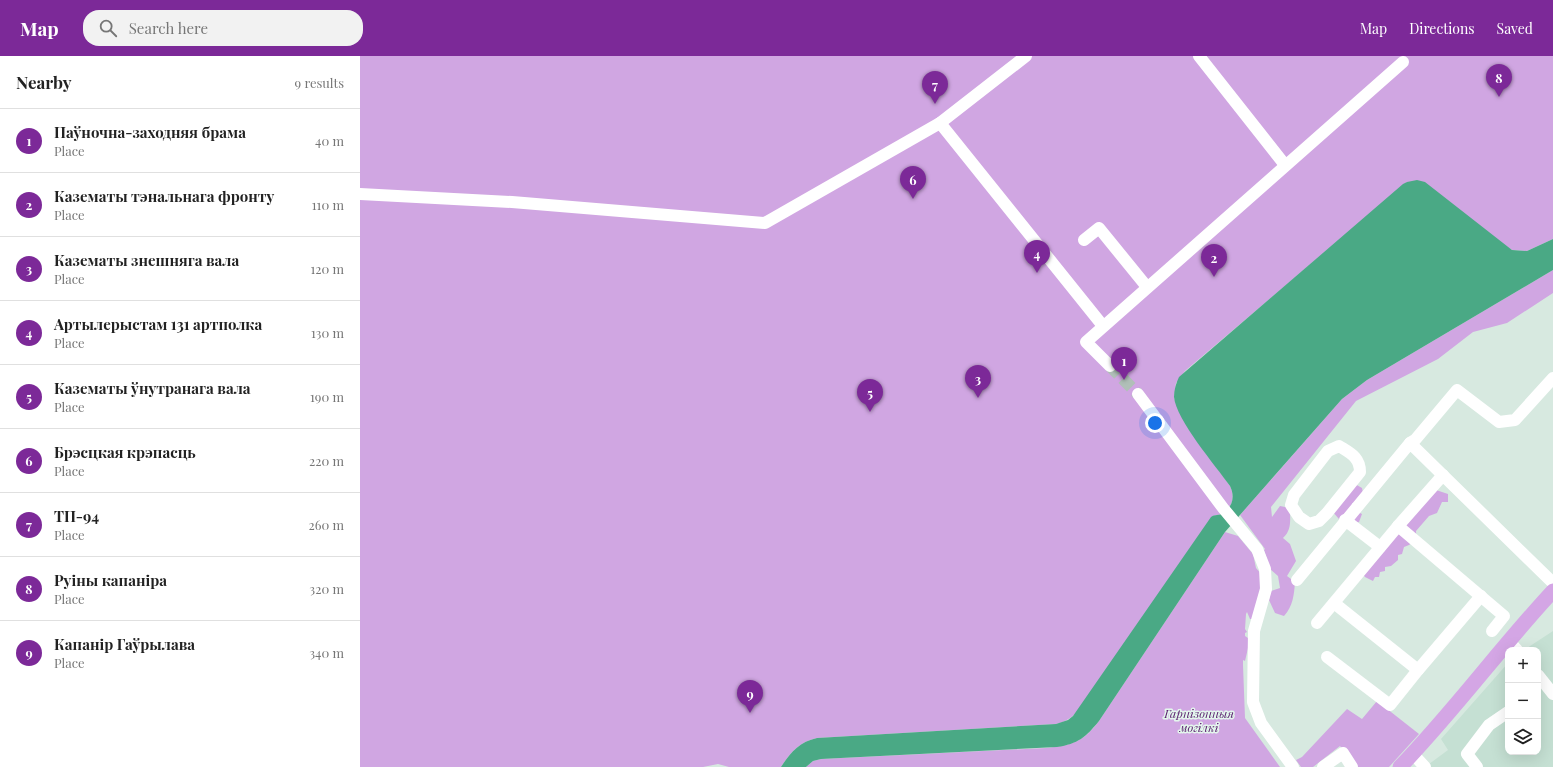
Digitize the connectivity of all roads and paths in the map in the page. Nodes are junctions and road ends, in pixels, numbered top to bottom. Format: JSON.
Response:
{"nodes":[{"id":1,"x":1026,"y":56,"type":"edge"},
{"id":2,"x":1199,"y":56,"type":"edge"},
{"id":3,"x":1403,"y":62,"type":"dead end"},
{"id":4,"x":940,"y":123,"type":"junction"},
{"id":5,"x":1285,"y":165,"type":"junction"},
{"id":6,"x":360,"y":194,"type":"edge"},
{"id":7,"x":1084,"y":240,"type":"dead end"},
{"id":8,"x":1147,"y":287,"type":"junction"},
{"id":9,"x":1103,"y":326,"type":"junction"},
{"id":10,"x":1110,"y":366,"type":"tunnel mouth"},
{"id":11,"x":1553,"y":378,"type":"edge"},
{"id":12,"x":1138,"y":394,"type":"tunnel mouth"},
{"id":13,"x":1410,"y":443,"type":"junction"},
{"id":14,"x":1443,"y":475,"type":"junction"},
{"id":15,"x":1327,"y":513,"type":"junction"},
{"id":16,"x":1343,"y":523,"type":"junction"},
{"id":17,"x":1398,"y":526,"type":"junction"},
{"id":18,"x":1380,"y":547,"type":"junction"},
{"id":19,"x":1297,"y":580,"type":"dead end"},
{"id":20,"x":1553,"y":583,"type":"edge"},
{"id":21,"x":1553,"y":591,"type":"edge"},
{"id":22,"x":1481,"y":596,"type":"junction"},
{"id":23,"x":1334,"y":603,"type":"junction"},
{"id":24,"x":1317,"y":623,"type":"dead end"},
{"id":25,"x":1492,"y":631,"type":"dead end"},
{"id":26,"x":1513,"y":645,"type":"edge"},
{"id":27,"x":1327,"y":657,"type":"dead end"},
{"id":28,"x":1418,"y":670,"type":"junction"},
{"id":29,"x":1541,"y":681,"type":"edge"},
{"id":30,"x":1546,"y":690,"type":"edge"},
{"id":31,"x":1505,"y":714,"type":"edge"},
{"id":32,"x":1413,"y":754,"type":"junction"},
{"id":33,"x":1294,"y":767,"type":"edge"},
{"id":34,"x":1323,"y":767,"type":"edge"},
{"id":35,"x":1352,"y":767,"type":"edge"},
{"id":36,"x":1400,"y":767,"type":"edge"},
{"id":37,"x":1425,"y":767,"type":"edge"},
{"id":38,"x":1477,"y":767,"type":"edge"}],
"edges":[{"from":1,"to":4,"type":"street"},
{"from":2,"to":5,"type":"street"},
{"from":3,"to":5,"type":"street"},
{"from":4,"to":6,"type":"street"},
{"from":4,"to":9,"type":"street"},
{"from":5,"to":8,"type":"street"},
{"from":7,"to":8,"type":"street"},
{"from":8,"to":9,"type":"street"},
{"from":9,"to":10,"type":"street"},
{"from":11,"to":13,"type":"street"},
{"from":12,"to":33,"type":"street"},
{"from":13,"to":14,"type":"street"},
{"from":13,"to":16,"type":"street"},
{"from":14,"to":17,"type":"street"},
{"from":14,"to":20,"type":"street"},
{"from":15,"to":15,"type":"street"},
{"from":15,"to":16,"type":"street"},
{"from":16,"to":18,"type":"street"},
{"from":16,"to":19,"type":"street"},
{"from":17,"to":18,"type":"street"},
{"from":17,"to":22,"type":"street"},
{"from":18,"to":23,"type":"street"},
{"from":21,"to":26,"type":"main road"},
{"from":22,"to":25,"type":"street"},
{"from":22,"to":28,"type":"street"},
{"from":23,"to":24,"type":"street"},
{"from":23,"to":28,"type":"street"},
{"from":26,"to":32,"type":"main road"},
{"from":27,"to":28,"type":"street"},
{"from":29,"to":30,"type":"street"},
{"from":31,"to":38,"type":"street"},
{"from":32,"to":36,"type":"main road"},
{"from":32,"to":37,"type":"street"},
{"from":34,"to":35,"type":"street"}]}
